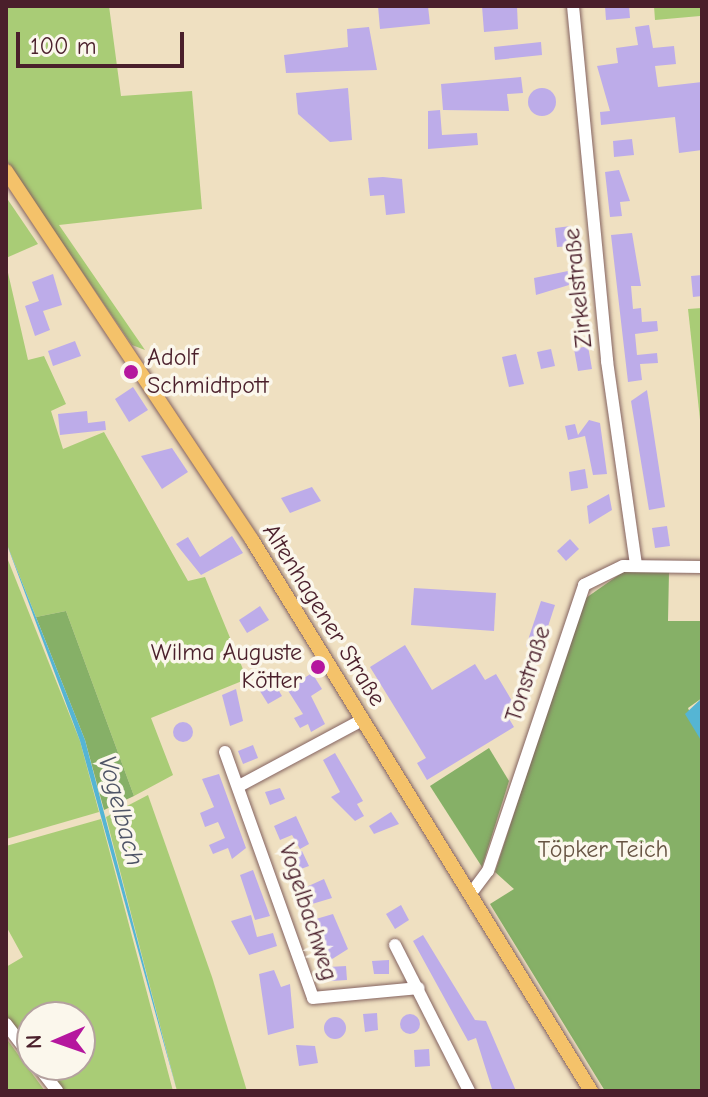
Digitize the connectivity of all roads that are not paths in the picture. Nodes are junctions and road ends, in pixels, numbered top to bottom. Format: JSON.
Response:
{"nodes":[{"id":1,"x":573,"y":6,"type":"edge"},
{"id":2,"x":6,"y":171,"type":"edge"},
{"id":3,"x":636,"y":565,"type":"junction"},
{"id":4,"x":702,"y":567,"type":"edge"},
{"id":5,"x":362,"y":720,"type":"junction"},
{"id":6,"x":225,"y":752,"type":"dead end"},
{"id":7,"x":239,"y":786,"type":"junction"},
{"id":8,"x":472,"y":892,"type":"junction"},
{"id":9,"x":395,"y":945,"type":"dead end"},
{"id":10,"x":419,"y":988,"type":"junction"},
{"id":11,"x":469,"y":1091,"type":"edge"},
{"id":12,"x":591,"y":1091,"type":"edge"}],
"edges":[{"from":1,"to":3,"type":"street","name":"Zirkelstraße"},
{"from":2,"to":5,"type":"main road","name":"Altenhagener Straße"},
{"from":3,"to":4,"type":"street","name":"Tonstraße"},
{"from":3,"to":8,"type":"street","name":"Tonstraße"},
{"from":5,"to":7,"type":"street"},
{"from":5,"to":8,"type":"main road","name":"Altenhagener Straße"},
{"from":6,"to":7,"type":"street","name":"Vogelbachweg"},
{"from":7,"to":10,"type":"street","name":"Vogelbachweg"},
{"from":8,"to":12,"type":"main road","name":"Altenhagener Straße"},
{"from":9,"to":10,"type":"street"},
{"from":10,"to":11,"type":"street"}]}
